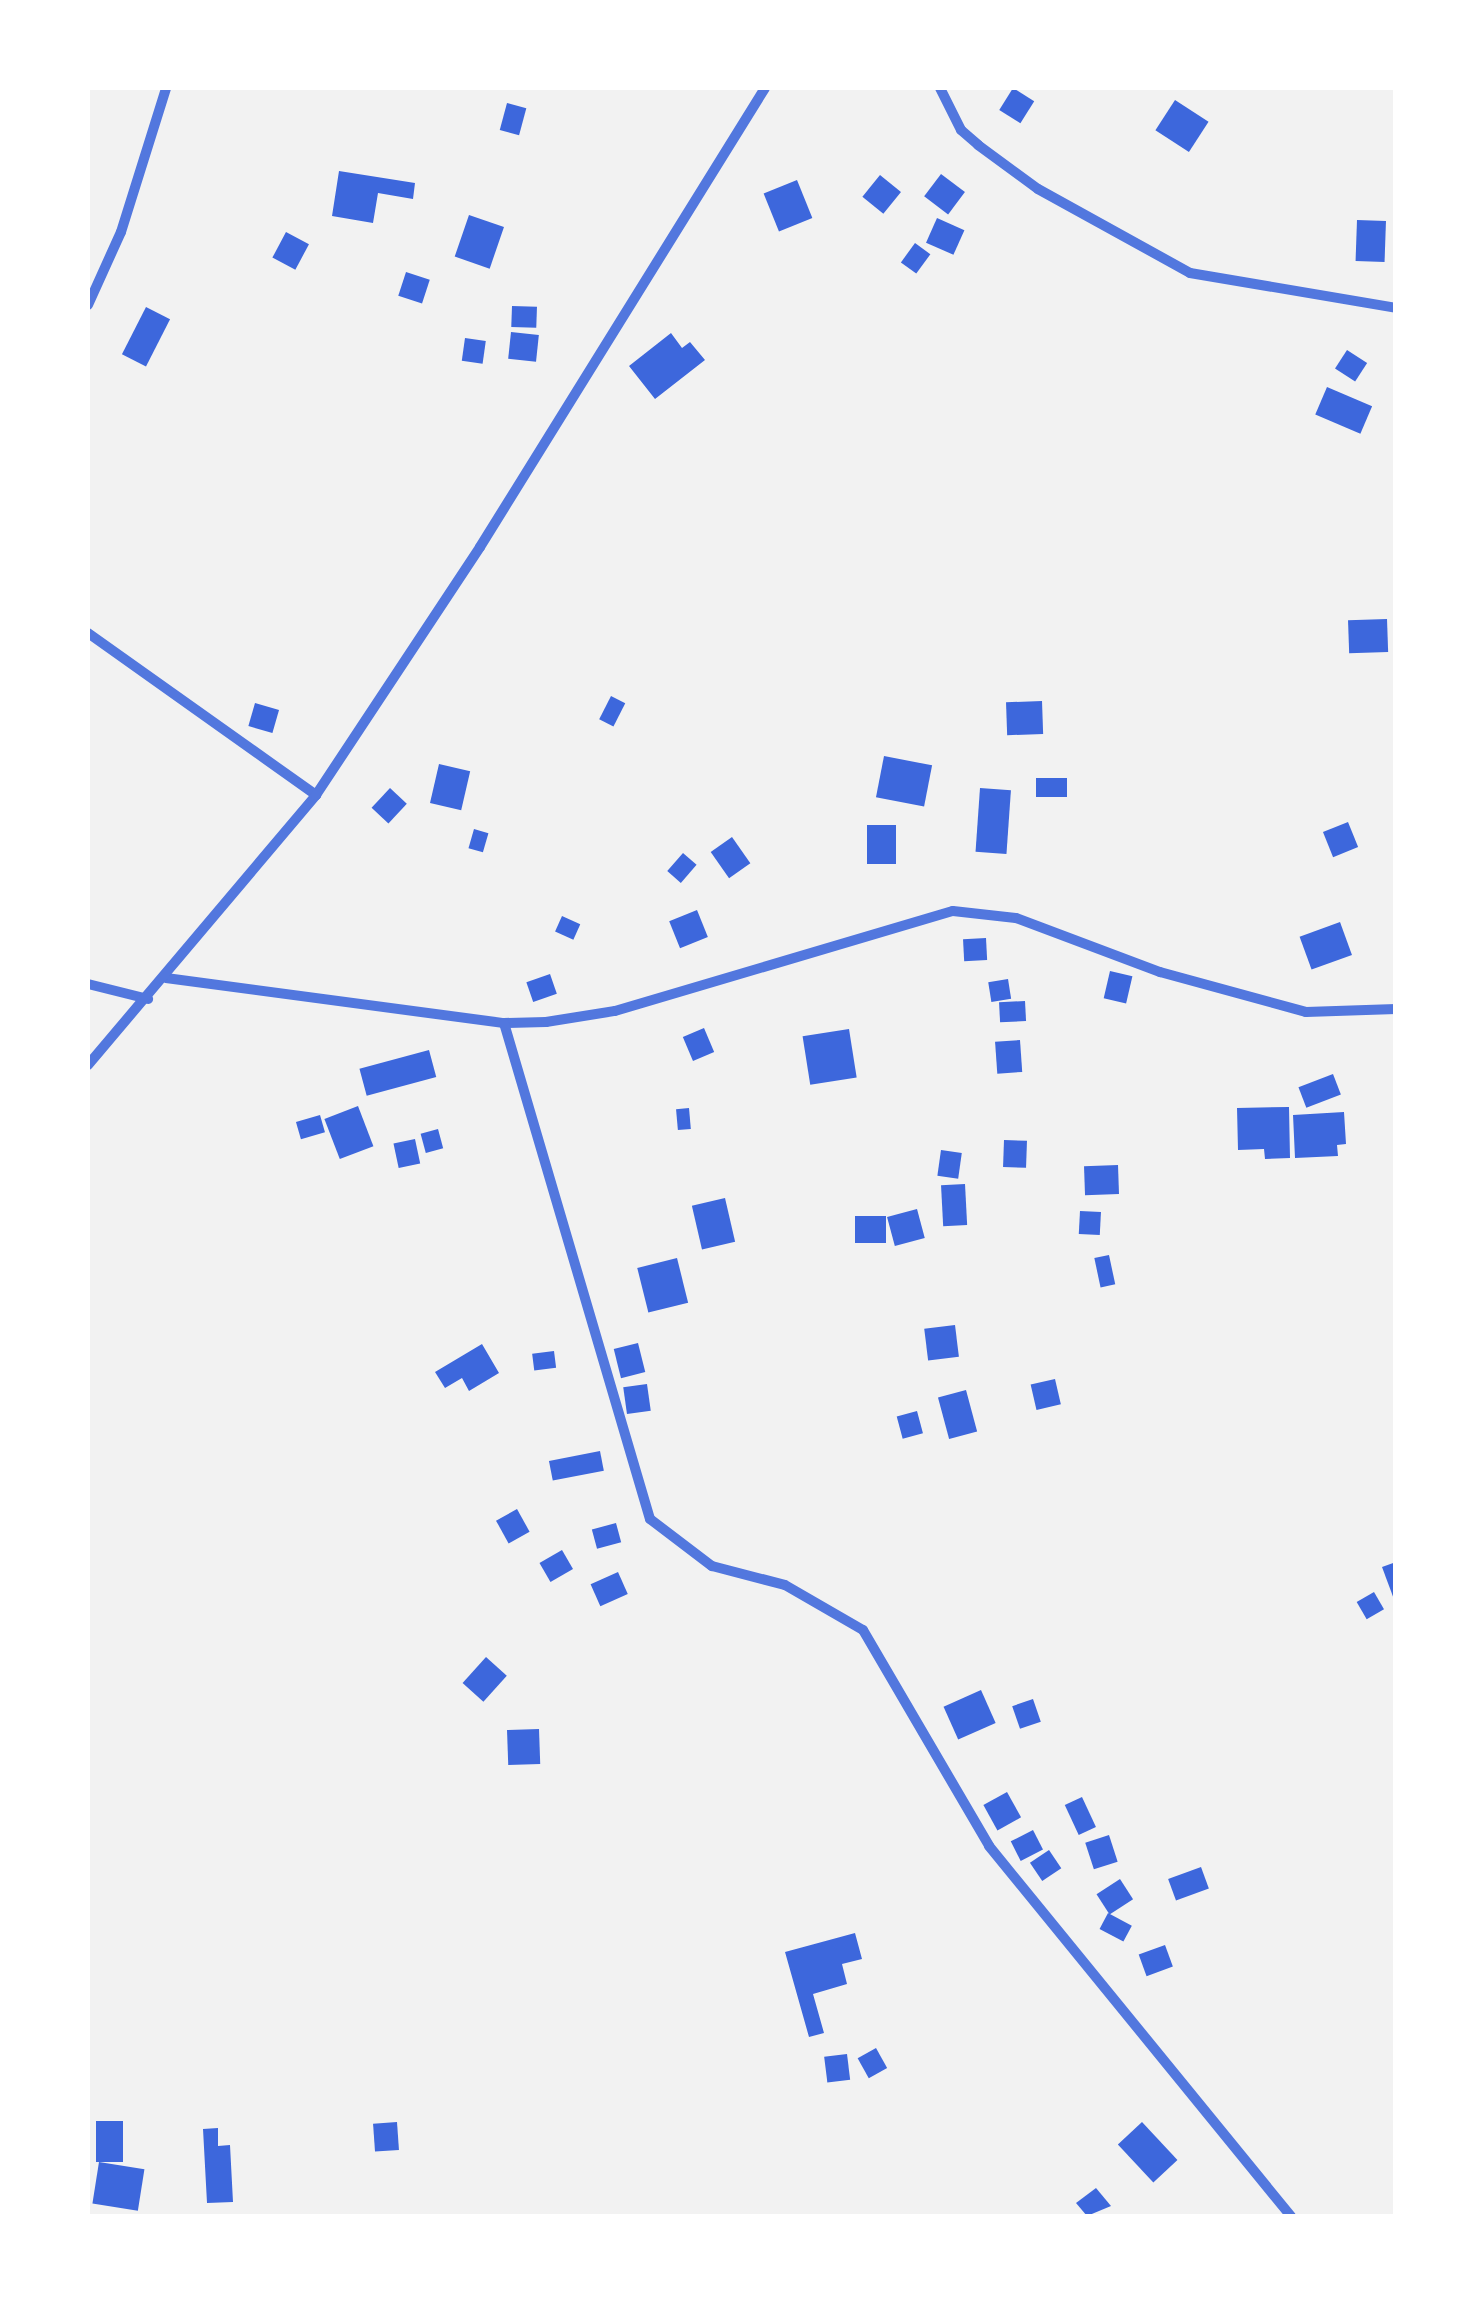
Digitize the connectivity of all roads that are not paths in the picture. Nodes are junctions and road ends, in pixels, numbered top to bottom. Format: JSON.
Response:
{"nodes":[{"id":1,"x":166,"y":88,"type":"edge"},
{"id":2,"x":765,"y":88,"type":"edge"},
{"id":3,"x":940,"y":88,"type":"edge"},
{"id":4,"x":88,"y":305,"type":"edge"},
{"id":5,"x":1396,"y":308,"type":"edge"},
{"id":6,"x":88,"y":633,"type":"edge"},
{"id":7,"x":316,"y":796,"type":"junction"},
{"id":8,"x":166,"y":978,"type":"junction"},
{"id":9,"x":88,"y":984,"type":"edge"},
{"id":10,"x":148,"y":1000,"type":"junction"},
{"id":11,"x":1396,"y":1009,"type":"edge"},
{"id":12,"x":504,"y":1023,"type":"junction"},
{"id":13,"x":88,"y":1066,"type":"edge"},
{"id":14,"x":1291,"y":2216,"type":"edge"}],
"edges":[{"from":1,"to":4,"type":"street"},
{"from":2,"to":7,"type":"street"},
{"from":3,"to":5,"type":"street"},
{"from":6,"to":7,"type":"street"},
{"from":7,"to":8,"type":"street"},
{"from":8,"to":10,"type":"street"},
{"from":8,"to":12,"type":"street"},
{"from":9,"to":10,"type":"street"},
{"from":10,"to":13,"type":"street"},
{"from":11,"to":12,"type":"street"},
{"from":12,"to":14,"type":"street"}]}
